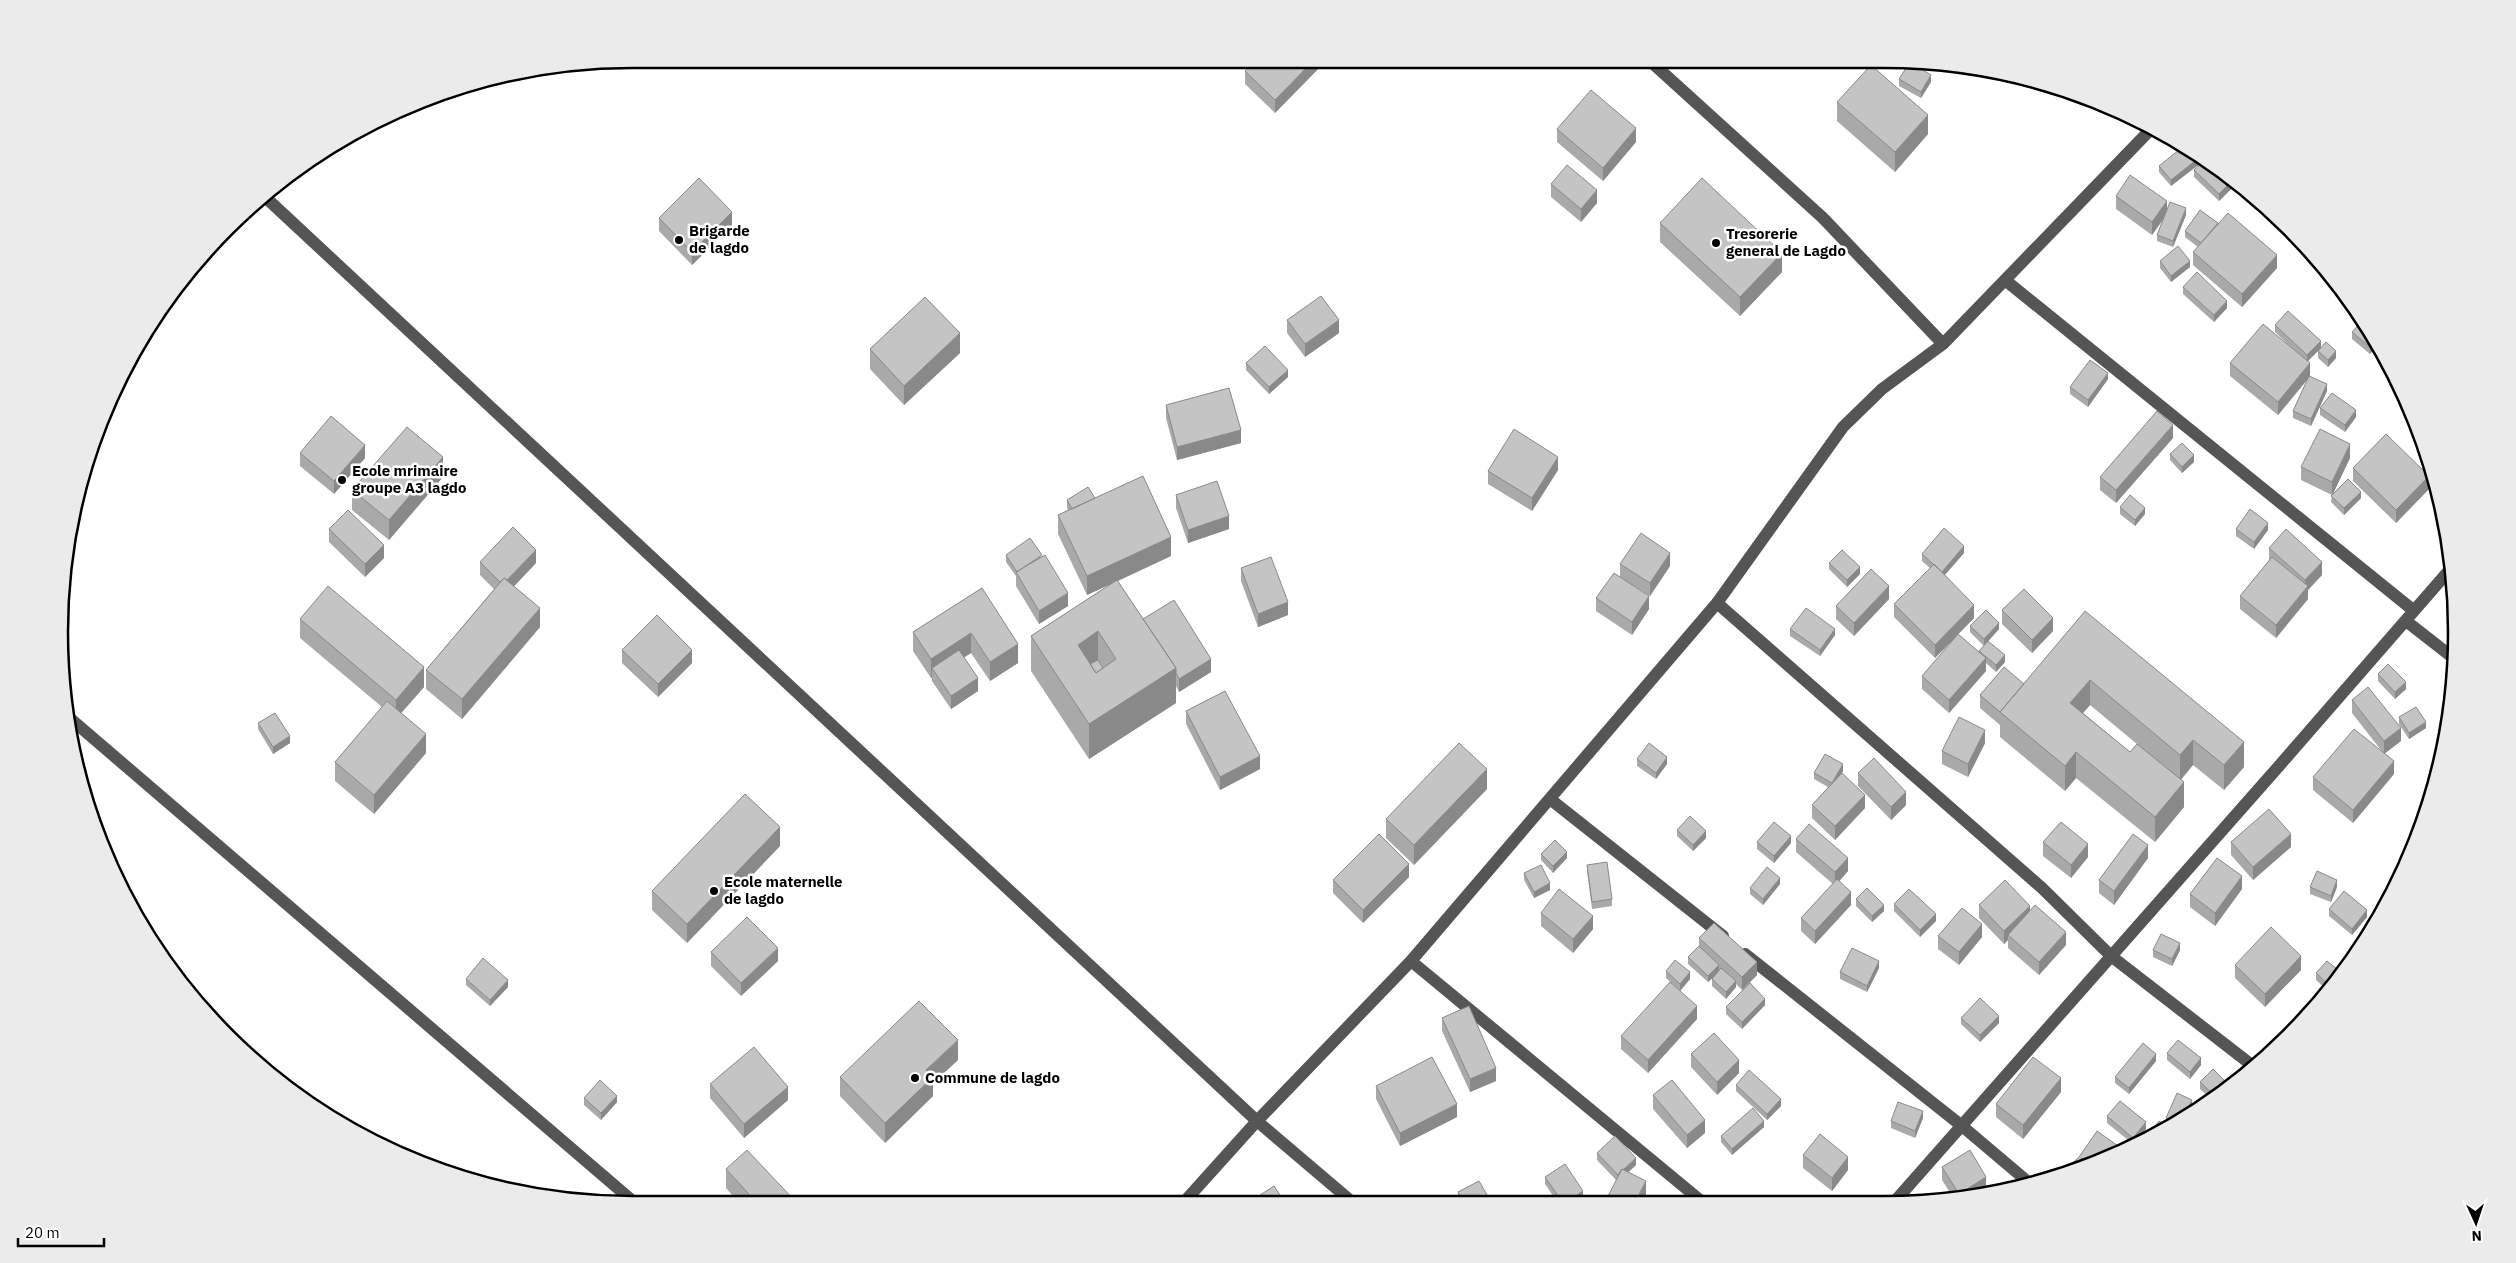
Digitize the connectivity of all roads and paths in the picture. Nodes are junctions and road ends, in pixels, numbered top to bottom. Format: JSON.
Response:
{"nodes":[{"id":1,"x":1658,"y":68,"type":"edge"},
{"id":2,"x":2147,"y":133,"type":"edge"},
{"id":3,"x":269,"y":200,"type":"edge"},
{"id":4,"x":2005,"y":280,"type":"junction"},
{"id":5,"x":1943,"y":344,"type":"junction"},
{"id":6,"x":2445,"y":575,"type":"edge"},
{"id":7,"x":1717,"y":603,"type":"junction"},
{"id":8,"x":2409,"y":616,"type":"junction"},
{"id":9,"x":2447,"y":652,"type":"edge"},
{"id":10,"x":75,"y":722,"type":"edge"},
{"id":11,"x":1550,"y":799,"type":"junction"},
{"id":12,"x":2111,"y":956,"type":"junction"},
{"id":13,"x":1411,"y":961,"type":"junction"},
{"id":14,"x":2248,"y":1062,"type":"edge"},
{"id":15,"x":1256,"y":1121,"type":"junction"},
{"id":16,"x":1962,"y":1126,"type":"junction"},
{"id":17,"x":2023,"y":1178,"type":"edge"},
{"id":18,"x":1900,"y":1195,"type":"edge"},
{"id":19,"x":626,"y":1196,"type":"edge"},
{"id":20,"x":1191,"y":1196,"type":"edge"},
{"id":21,"x":1345,"y":1196,"type":"edge"},
{"id":22,"x":1695,"y":1196,"type":"edge"}],
"edges":[{"from":1,"to":5,"type":"street"},
{"from":2,"to":4,"type":"street"},
{"from":3,"to":15,"type":"street"},
{"from":4,"to":5,"type":"street"},
{"from":4,"to":8,"type":"street"},
{"from":5,"to":7,"type":"street"},
{"from":6,"to":8,"type":"street"},
{"from":7,"to":11,"type":"street"},
{"from":7,"to":12,"type":"street"},
{"from":8,"to":9,"type":"street"},
{"from":8,"to":12,"type":"street"},
{"from":10,"to":19,"type":"street"},
{"from":11,"to":13,"type":"street"},
{"from":11,"to":16,"type":"street"},
{"from":12,"to":14,"type":"street"},
{"from":12,"to":16,"type":"street"},
{"from":13,"to":15,"type":"street"},
{"from":13,"to":22,"type":"street"},
{"from":15,"to":20,"type":"street"},
{"from":15,"to":21,"type":"street"},
{"from":16,"to":17,"type":"street"},
{"from":16,"to":18,"type":"street"}]}
